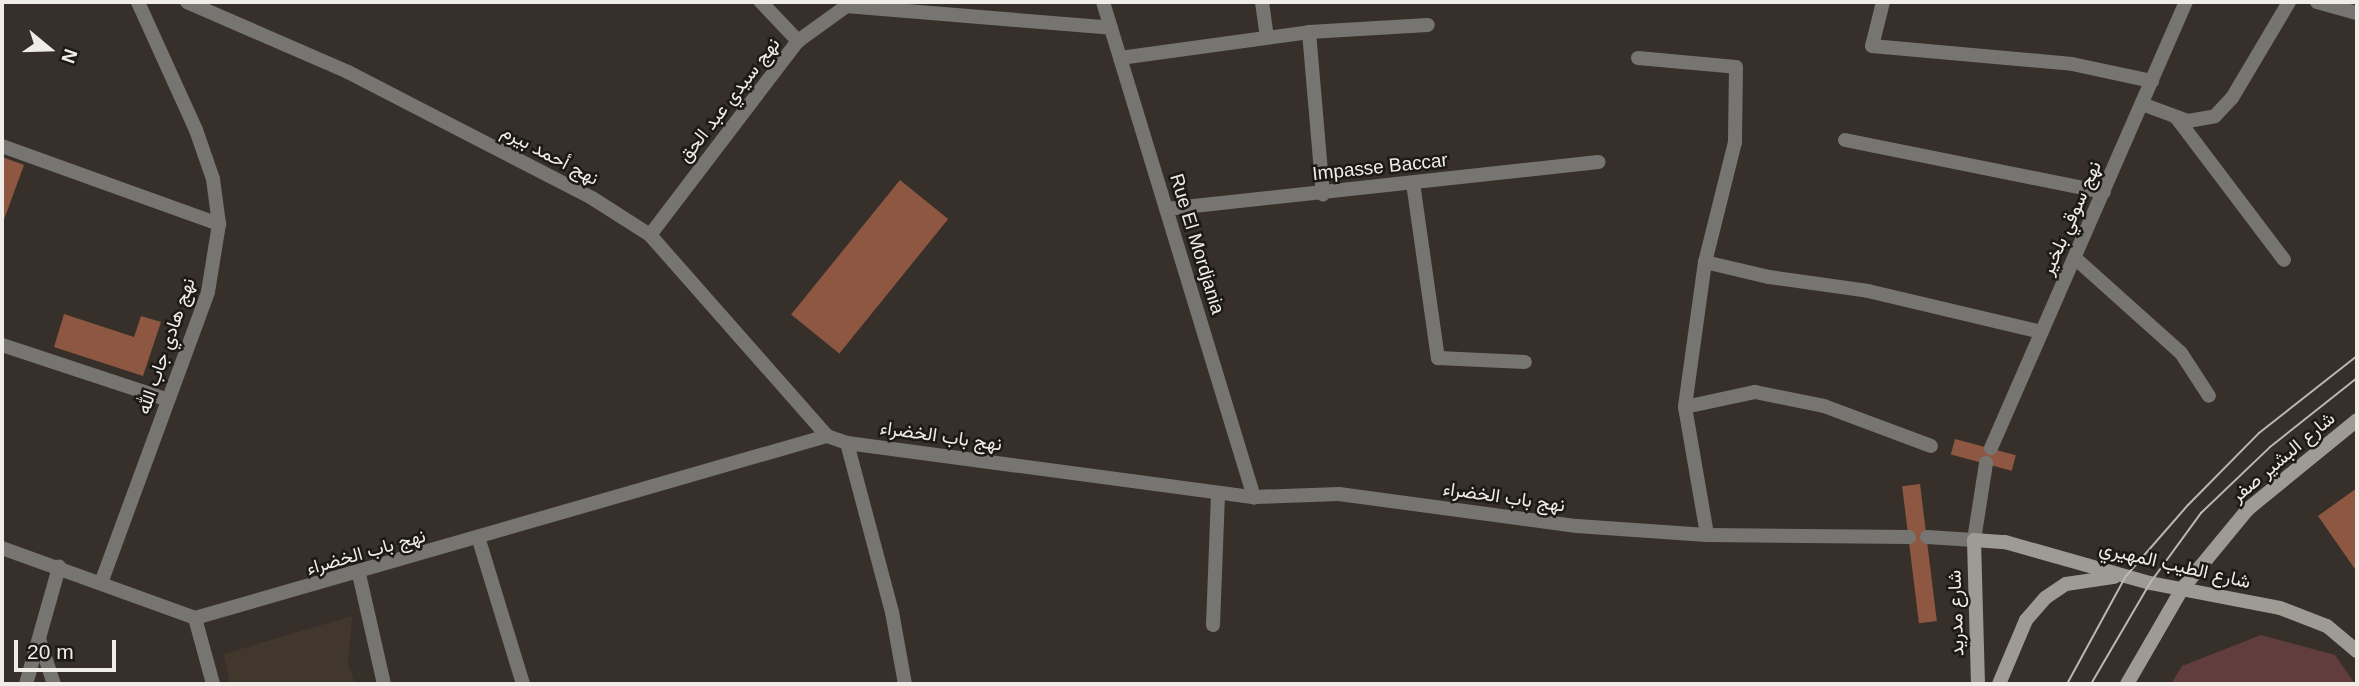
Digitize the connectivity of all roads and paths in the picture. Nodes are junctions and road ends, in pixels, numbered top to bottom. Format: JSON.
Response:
{"nodes":[{"id":1,"x":138,"y":2,"type":"edge"},
{"id":2,"x":187,"y":2,"type":"edge"},
{"id":3,"x":761,"y":2,"type":"edge"},
{"id":4,"x":1103,"y":2,"type":"edge"},
{"id":5,"x":1262,"y":2,"type":"edge"},
{"id":6,"x":1883,"y":2,"type":"edge"},
{"id":7,"x":2186,"y":2,"type":"edge"},
{"id":8,"x":2289,"y":2,"type":"edge"},
{"id":9,"x":2318,"y":2,"type":"edge"},
{"id":10,"x":849,"y":4,"type":"edge"},
{"id":11,"x":2357,"y":13,"type":"edge"},
{"id":12,"x":1428,"y":25,"type":"dead end"},
{"id":13,"x":1111,"y":27,"type":"junction"},
{"id":14,"x":1309,"y":32,"type":"junction"},
{"id":15,"x":1267,"y":38,"type":"junction"},
{"id":16,"x":799,"y":41,"type":"junction"},
{"id":17,"x":1120,"y":58,"type":"junction"},
{"id":18,"x":1638,"y":58,"type":"dead end"},
{"id":19,"x":2152,"y":80,"type":"junction"},
{"id":20,"x":2142,"y":104,"type":"junction"},
{"id":21,"x":2176,"y":117,"type":"junction"},
{"id":22,"x":1844,"y":140,"type":"dead end"},
{"id":23,"x":2,"y":146,"type":"edge"},
{"id":24,"x":1598,"y":162,"type":"dead end"},
{"id":25,"x":1413,"y":183,"type":"junction"},
{"id":26,"x":2104,"y":192,"type":"junction"},
{"id":27,"x":1323,"y":194,"type":"junction"},
{"id":28,"x":1166,"y":209,"type":"junction"},
{"id":29,"x":219,"y":224,"type":"junction"},
{"id":30,"x":650,"y":235,"type":"junction"},
{"id":31,"x":2076,"y":258,"type":"junction"},
{"id":32,"x":2284,"y":260,"type":"dead end"},
{"id":33,"x":1705,"y":262,"type":"junction"},
{"id":34,"x":2041,"y":332,"type":"junction"},
{"id":35,"x":2,"y":345,"type":"edge"},
{"id":36,"x":1525,"y":362,"type":"dead end"},
{"id":37,"x":2209,"y":396,"type":"dead end"},
{"id":38,"x":169,"y":400,"type":"junction"},
{"id":39,"x":1685,"y":407,"type":"junction"},
{"id":40,"x":2357,"y":420,"type":"edge"},
{"id":41,"x":827,"y":436,"type":"junction"},
{"id":42,"x":847,"y":443,"type":"junction"},
{"id":43,"x":1930,"y":446,"type":"dead end"},
{"id":44,"x":1991,"y":449,"type":"dead end"},
{"id":45,"x":1986,"y":463,"type":"dead end"},
{"id":46,"x":1217,"y":493,"type":"junction"},
{"id":47,"x":1254,"y":497,"type":"junction"},
{"id":48,"x":1707,"y":535,"type":"junction"},
{"id":49,"x":1909,"y":537,"type":"dead end"},
{"id":50,"x":1927,"y":537,"type":"dead end"},
{"id":51,"x":479,"y":540,"type":"junction"},
{"id":52,"x":1974,"y":540,"type":"junction"},
{"id":53,"x":2,"y":548,"type":"edge"},
{"id":54,"x":60,"y":567,"type":"junction"},
{"id":55,"x":359,"y":575,"type":"junction"},
{"id":56,"x":2126,"y":576,"type":"junction"},
{"id":57,"x":101,"y":583,"type":"junction"},
{"id":58,"x":2182,"y":589,"type":"junction"},
{"id":59,"x":195,"y":618,"type":"junction"},
{"id":60,"x":1213,"y":625,"type":"dead end"},
{"id":61,"x":39,"y":639,"type":"junction"},
{"id":62,"x":2357,"y":651,"type":"edge"},
{"id":63,"x":26,"y":684,"type":"edge"},
{"id":64,"x":54,"y":684,"type":"edge"},
{"id":65,"x":213,"y":684,"type":"edge"},
{"id":66,"x":384,"y":684,"type":"edge"},
{"id":67,"x":523,"y":684,"type":"edge"},
{"id":68,"x":905,"y":684,"type":"edge"},
{"id":69,"x":1978,"y":684,"type":"edge"},
{"id":70,"x":1999,"y":684,"type":"edge"},
{"id":71,"x":2127,"y":684,"type":"edge"}],
"edges":[{"from":1,"to":29,"type":"street","name":"نهج هادي جاب الله"},
{"from":2,"to":30,"type":"street","name":"نهج أحمد بيرم"},
{"from":3,"to":16,"type":"street"},
{"from":4,"to":13,"type":"street","name":"Rue El Mordjania"},
{"from":5,"to":15,"type":"street"},
{"from":6,"to":19,"type":"street"},
{"from":7,"to":19,"type":"street","name":"نهج سوقي بلخير"},
{"from":8,"to":21,"type":"street"},
{"from":9,"to":11,"type":"street"},
{"from":10,"to":13,"type":"street"},
{"from":10,"to":16,"type":"street","name":"نهج سيدي عبد الحق"},
{"from":12,"to":14,"type":"street"},
{"from":13,"to":17,"type":"street","name":"Rue El Mordjania"},
{"from":14,"to":15,"type":"street"},
{"from":14,"to":27,"type":"street"},
{"from":15,"to":17,"type":"street"},
{"from":16,"to":30,"type":"street","name":"نهج سيدي عبد الحق"},
{"from":17,"to":28,"type":"street","name":"Rue El Mordjania"},
{"from":18,"to":33,"type":"street"},
{"from":19,"to":20,"type":"street","name":"نهج سوقي بلخير"},
{"from":20,"to":21,"type":"street"},
{"from":20,"to":26,"type":"street","name":"نهج سوقي بلخير"},
{"from":21,"to":32,"type":"street"},
{"from":22,"to":26,"type":"street"},
{"from":23,"to":29,"type":"street"},
{"from":24,"to":25,"type":"street","name":"Impasse Baccar"},
{"from":25,"to":27,"type":"street","name":"Impasse Baccar"},
{"from":25,"to":36,"type":"street"},
{"from":26,"to":31,"type":"street","name":"نهج سوقي بلخير"},
{"from":27,"to":28,"type":"street","name":"Impasse Baccar"},
{"from":28,"to":47,"type":"street","name":"Rue El Mordjania"},
{"from":29,"to":38,"type":"street","name":"نهج هادي جاب الله"},
{"from":30,"to":41,"type":"street","name":"نهج أحمد بيرم"},
{"from":31,"to":34,"type":"street","name":"نهج سوقي بلخير"},
{"from":31,"to":37,"type":"street"},
{"from":33,"to":34,"type":"street"},
{"from":33,"to":39,"type":"street"},
{"from":34,"to":44,"type":"street","name":"نهج سوقي بلخير"},
{"from":35,"to":38,"type":"street"},
{"from":38,"to":57,"type":"street","name":"نهج هادي جاب الله"},
{"from":39,"to":43,"type":"street"},
{"from":39,"to":48,"type":"street"},
{"from":40,"to":58,"type":"street","name":"شارع البشير صفر"},
{"from":41,"to":42,"type":"street","name":"نهج باب الخضراء"},
{"from":41,"to":51,"type":"street","name":"نهج باب الخضراء"},
{"from":42,"to":46,"type":"street","name":"نهج باب الخضراء"},
{"from":42,"to":68,"type":"street"},
{"from":45,"to":52,"type":"street"},
{"from":46,"to":47,"type":"street","name":"نهج باب الخضراء"},
{"from":46,"to":60,"type":"street"},
{"from":47,"to":48,"type":"street","name":"نهج باب الخضراء"},
{"from":48,"to":49,"type":"street","name":"نهج باب الخضراء"},
{"from":50,"to":52,"type":"street"},
{"from":51,"to":55,"type":"street","name":"نهج باب الخضراء"},
{"from":51,"to":67,"type":"street"},
{"from":52,"to":56,"type":"street","name":"شارع الطيب المهيري"},
{"from":52,"to":69,"type":"street","name":"شارع مدريد"},
{"from":53,"to":54,"type":"street"},
{"from":54,"to":57,"type":"street"},
{"from":54,"to":61,"type":"street"},
{"from":55,"to":59,"type":"street","name":"نهج باب الخضراء"},
{"from":55,"to":66,"type":"street"},
{"from":56,"to":58,"type":"street","name":"شارع الطيب المهيري"},
{"from":56,"to":70,"type":"street"},
{"from":57,"to":59,"type":"street"},
{"from":58,"to":62,"type":"street","name":"شارع الطيب المهيري"},
{"from":58,"to":71,"type":"street","name":"شارع البشير صفر"},
{"from":59,"to":65,"type":"street"},
{"from":61,"to":63,"type":"street"},
{"from":61,"to":64,"type":"street"}]}
